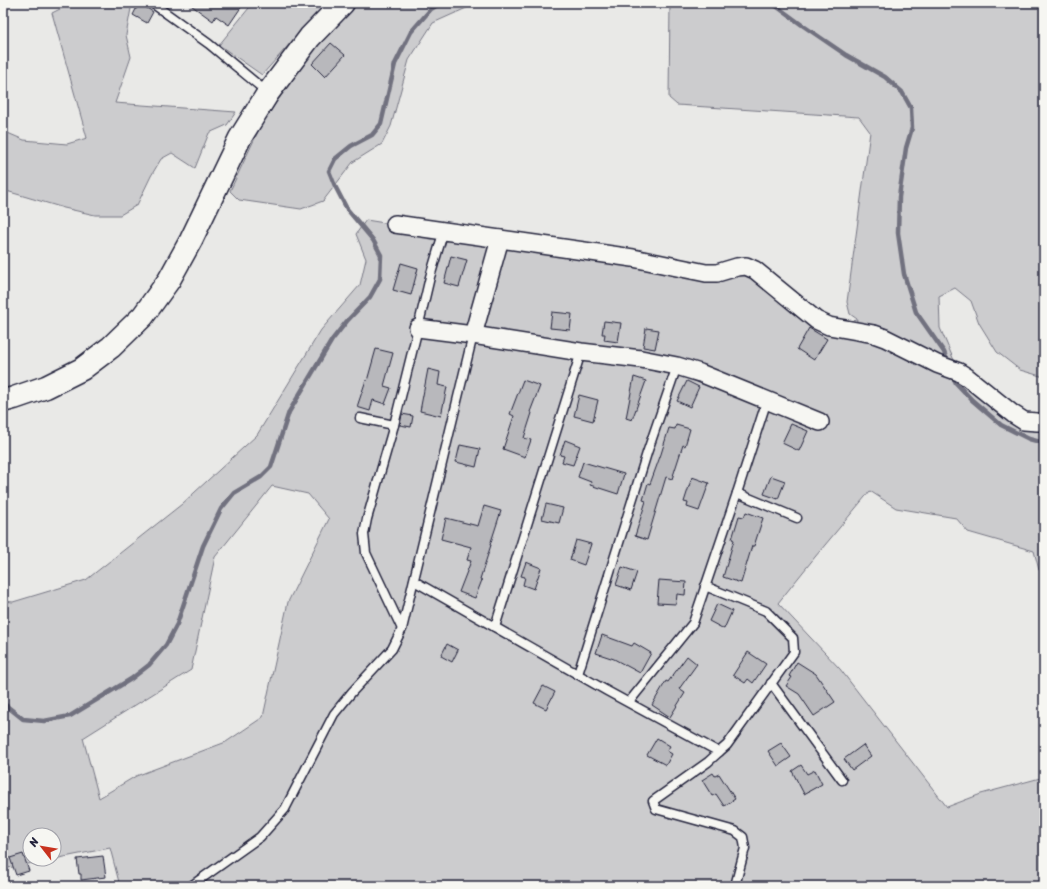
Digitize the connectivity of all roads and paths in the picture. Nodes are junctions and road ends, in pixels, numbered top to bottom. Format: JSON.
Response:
{"nodes":[{"id":1,"x":152,"y":3,"type":"edge"},
{"id":2,"x":343,"y":3,"type":"edge"},
{"id":3,"x":268,"y":93,"type":"junction"},
{"id":4,"x":395,"y":224,"type":"dead end"},
{"id":5,"x":444,"y":230,"type":"junction"},
{"id":6,"x":500,"y":239,"type":"junction"},
{"id":7,"x":418,"y":328,"type":"junction"},
{"id":8,"x":473,"y":335,"type":"junction"},
{"id":9,"x":581,"y":352,"type":"junction"},
{"id":10,"x":677,"y":366,"type":"junction"},
{"id":11,"x":3,"y":400,"type":"edge"},
{"id":12,"x":767,"y":400,"type":"junction"},
{"id":13,"x":360,"y":418,"type":"dead end"},
{"id":14,"x":820,"y":422,"type":"dead end"},
{"id":15,"x":1044,"y":422,"type":"edge"},
{"id":16,"x":394,"y":425,"type":"junction"},
{"id":17,"x":737,"y":493,"type":"junction"},
{"id":18,"x":797,"y":518,"type":"dead end"},
{"id":19,"x":414,"y":581,"type":"junction"},
{"id":20,"x":705,"y":586,"type":"junction"},
{"id":21,"x":495,"y":627,"type":"junction"},
{"id":22,"x":402,"y":629,"type":"junction"},
{"id":23,"x":578,"y":674,"type":"junction"},
{"id":24,"x":771,"y":683,"type":"junction"},
{"id":25,"x":629,"y":702,"type":"junction"},
{"id":26,"x":719,"y":752,"type":"junction"},
{"id":27,"x":842,"y":780,"type":"dead end"},
{"id":28,"x":191,"y":886,"type":"edge"},
{"id":29,"x":735,"y":886,"type":"edge"}],
"edges":[{"from":1,"to":3,"type":"lane"},
{"from":2,"to":3,"type":"street"},
{"from":3,"to":11,"type":"street"},
{"from":4,"to":5,"type":"street"},
{"from":5,"to":6,"type":"street"},
{"from":5,"to":7,"type":"lane"},
{"from":6,"to":8,"type":"street"},
{"from":6,"to":15,"type":"street"},
{"from":7,"to":8,"type":"street"},
{"from":7,"to":16,"type":"lane"},
{"from":8,"to":9,"type":"street"},
{"from":8,"to":19,"type":"lane"},
{"from":9,"to":10,"type":"street"},
{"from":9,"to":21,"type":"lane"},
{"from":10,"to":12,"type":"street"},
{"from":10,"to":23,"type":"lane"},
{"from":12,"to":14,"type":"street"},
{"from":12,"to":17,"type":"lane"},
{"from":13,"to":16,"type":"lane"},
{"from":16,"to":22,"type":"lane"},
{"from":17,"to":18,"type":"lane"},
{"from":17,"to":20,"type":"lane"},
{"from":19,"to":21,"type":"lane"},
{"from":19,"to":22,"type":"lane"},
{"from":20,"to":24,"type":"lane"},
{"from":20,"to":25,"type":"lane"},
{"from":21,"to":23,"type":"lane"},
{"from":22,"to":28,"type":"lane"},
{"from":23,"to":25,"type":"lane"},
{"from":24,"to":26,"type":"lane"},
{"from":24,"to":27,"type":"lane"},
{"from":25,"to":26,"type":"lane"},
{"from":26,"to":29,"type":"lane"}]}
